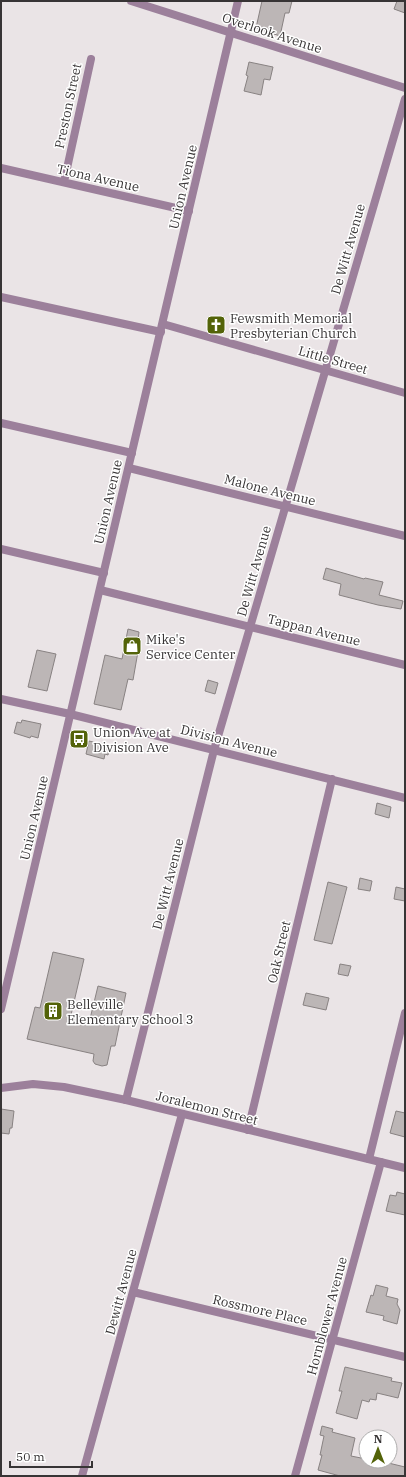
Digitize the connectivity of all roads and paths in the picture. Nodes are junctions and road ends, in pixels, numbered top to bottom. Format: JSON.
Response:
{"nodes":[{"id":1,"x":131,"y":1,"type":"edge"},
{"id":2,"x":238,"y":1,"type":"edge"},
{"id":3,"x":231,"y":33,"type":"junction"},
{"id":4,"x":91,"y":59,"type":"dead end"},
{"id":5,"x":405,"y":88,"type":"edge"},
{"id":6,"x":405,"y":98,"type":"edge"},
{"id":7,"x":1,"y":168,"type":"edge"},
{"id":8,"x":64,"y":182,"type":"junction"},
{"id":9,"x":190,"y":211,"type":"junction"},
{"id":10,"x":1,"y":297,"type":"edge"},
{"id":11,"x":162,"y":328,"type":"junction"},
{"id":12,"x":325,"y":370,"type":"junction"},
{"id":13,"x":405,"y":393,"type":"edge"},
{"id":14,"x":1,"y":423,"type":"edge"},
{"id":15,"x":132,"y":453,"type":"junction"},
{"id":16,"x":129,"y":468,"type":"junction"},
{"id":17,"x":285,"y":506,"type":"junction"},
{"id":18,"x":405,"y":536,"type":"edge"},
{"id":19,"x":1,"y":549,"type":"edge"},
{"id":20,"x":104,"y":573,"type":"junction"},
{"id":21,"x":100,"y":590,"type":"junction"},
{"id":22,"x":250,"y":627,"type":"junction"},
{"id":23,"x":405,"y":665,"type":"edge"},
{"id":24,"x":1,"y":699,"type":"edge"},
{"id":25,"x":70,"y":714,"type":"junction"},
{"id":26,"x":214,"y":750,"type":"junction"},
{"id":27,"x":332,"y":780,"type":"junction"},
{"id":28,"x":405,"y":798,"type":"edge"},
{"id":29,"x":1,"y":1009,"type":"edge"},
{"id":30,"x":405,"y":1013,"type":"edge"},
{"id":31,"x":1,"y":1088,"type":"edge"},
{"id":32,"x":126,"y":1100,"type":"junction"},
{"id":33,"x":182,"y":1114,"type":"junction"},
{"id":34,"x":248,"y":1130,"type":"junction"},
{"id":35,"x":369,"y":1159,"type":"junction"},
{"id":36,"x":381,"y":1162,"type":"junction"},
{"id":37,"x":405,"y":1168,"type":"edge"},
{"id":38,"x":133,"y":1292,"type":"junction"},
{"id":39,"x":333,"y":1340,"type":"junction"},
{"id":40,"x":405,"y":1357,"type":"edge"},
{"id":41,"x":82,"y":1476,"type":"edge"},
{"id":42,"x":295,"y":1476,"type":"edge"}],
"edges":[{"from":1,"to":3,"type":"street","name":"Overlook Avenue"},
{"from":2,"to":3,"type":"street","name":"Union Avenue"},
{"from":3,"to":5,"type":"street","name":"Overlook Avenue"},
{"from":3,"to":9,"type":"street","name":"Union Avenue"},
{"from":4,"to":8,"type":"street","name":"Preston Street"},
{"from":6,"to":12,"type":"street","name":"De Witt Avenue"},
{"from":7,"to":8,"type":"street","name":"Tiona Avenue"},
{"from":8,"to":9,"type":"street","name":"Tiona Avenue"},
{"from":9,"to":11,"type":"street","name":"Union Avenue"},
{"from":10,"to":11,"type":"street","name":"Little Street"},
{"from":11,"to":12,"type":"street","name":"Little Street"},
{"from":11,"to":15,"type":"street","name":"Union Avenue"},
{"from":12,"to":13,"type":"street","name":"Little Street"},
{"from":12,"to":17,"type":"street","name":"De Witt Avenue"},
{"from":14,"to":15,"type":"street"},
{"from":15,"to":16,"type":"street","name":"Union Avenue"},
{"from":16,"to":17,"type":"street","name":"Malone Avenue"},
{"from":16,"to":20,"type":"street","name":"Union Avenue"},
{"from":17,"to":18,"type":"street","name":"Malone Avenue"},
{"from":17,"to":22,"type":"street","name":"De Witt Avenue"},
{"from":19,"to":20,"type":"street"},
{"from":20,"to":21,"type":"street","name":"Union Avenue"},
{"from":21,"to":22,"type":"street","name":"Tappan Avenue"},
{"from":21,"to":25,"type":"street","name":"Union Avenue"},
{"from":22,"to":23,"type":"street","name":"Tappan Avenue"},
{"from":22,"to":26,"type":"street","name":"De Witt Avenue"},
{"from":24,"to":25,"type":"street","name":"Division Avenue"},
{"from":25,"to":26,"type":"street","name":"Division Avenue"},
{"from":25,"to":29,"type":"street","name":"Union Avenue"},
{"from":26,"to":27,"type":"street","name":"Division Avenue"},
{"from":26,"to":32,"type":"street","name":"De Witt Avenue"},
{"from":27,"to":28,"type":"street","name":"Division Avenue"},
{"from":27,"to":34,"type":"street","name":"Oak Street"},
{"from":30,"to":35,"type":"street"},
{"from":31,"to":32,"type":"street","name":"Joralemon Street"},
{"from":32,"to":33,"type":"street","name":"Joralemon Street"},
{"from":33,"to":34,"type":"street","name":"Joralemon Street"},
{"from":33,"to":38,"type":"street","name":"Dewitt Avenue"},
{"from":34,"to":35,"type":"street","name":"Joralemon Street"},
{"from":35,"to":36,"type":"street","name":"Joralemon Street"},
{"from":36,"to":37,"type":"street","name":"Joralemon Street"},
{"from":36,"to":39,"type":"street","name":"Hornblower Avenue"},
{"from":38,"to":39,"type":"street","name":"Rossmore Place"},
{"from":38,"to":41,"type":"street","name":"Dewitt Avenue"},
{"from":39,"to":40,"type":"street","name":"Rossmore Place"},
{"from":39,"to":42,"type":"street","name":"Hornblower Avenue"}]}
